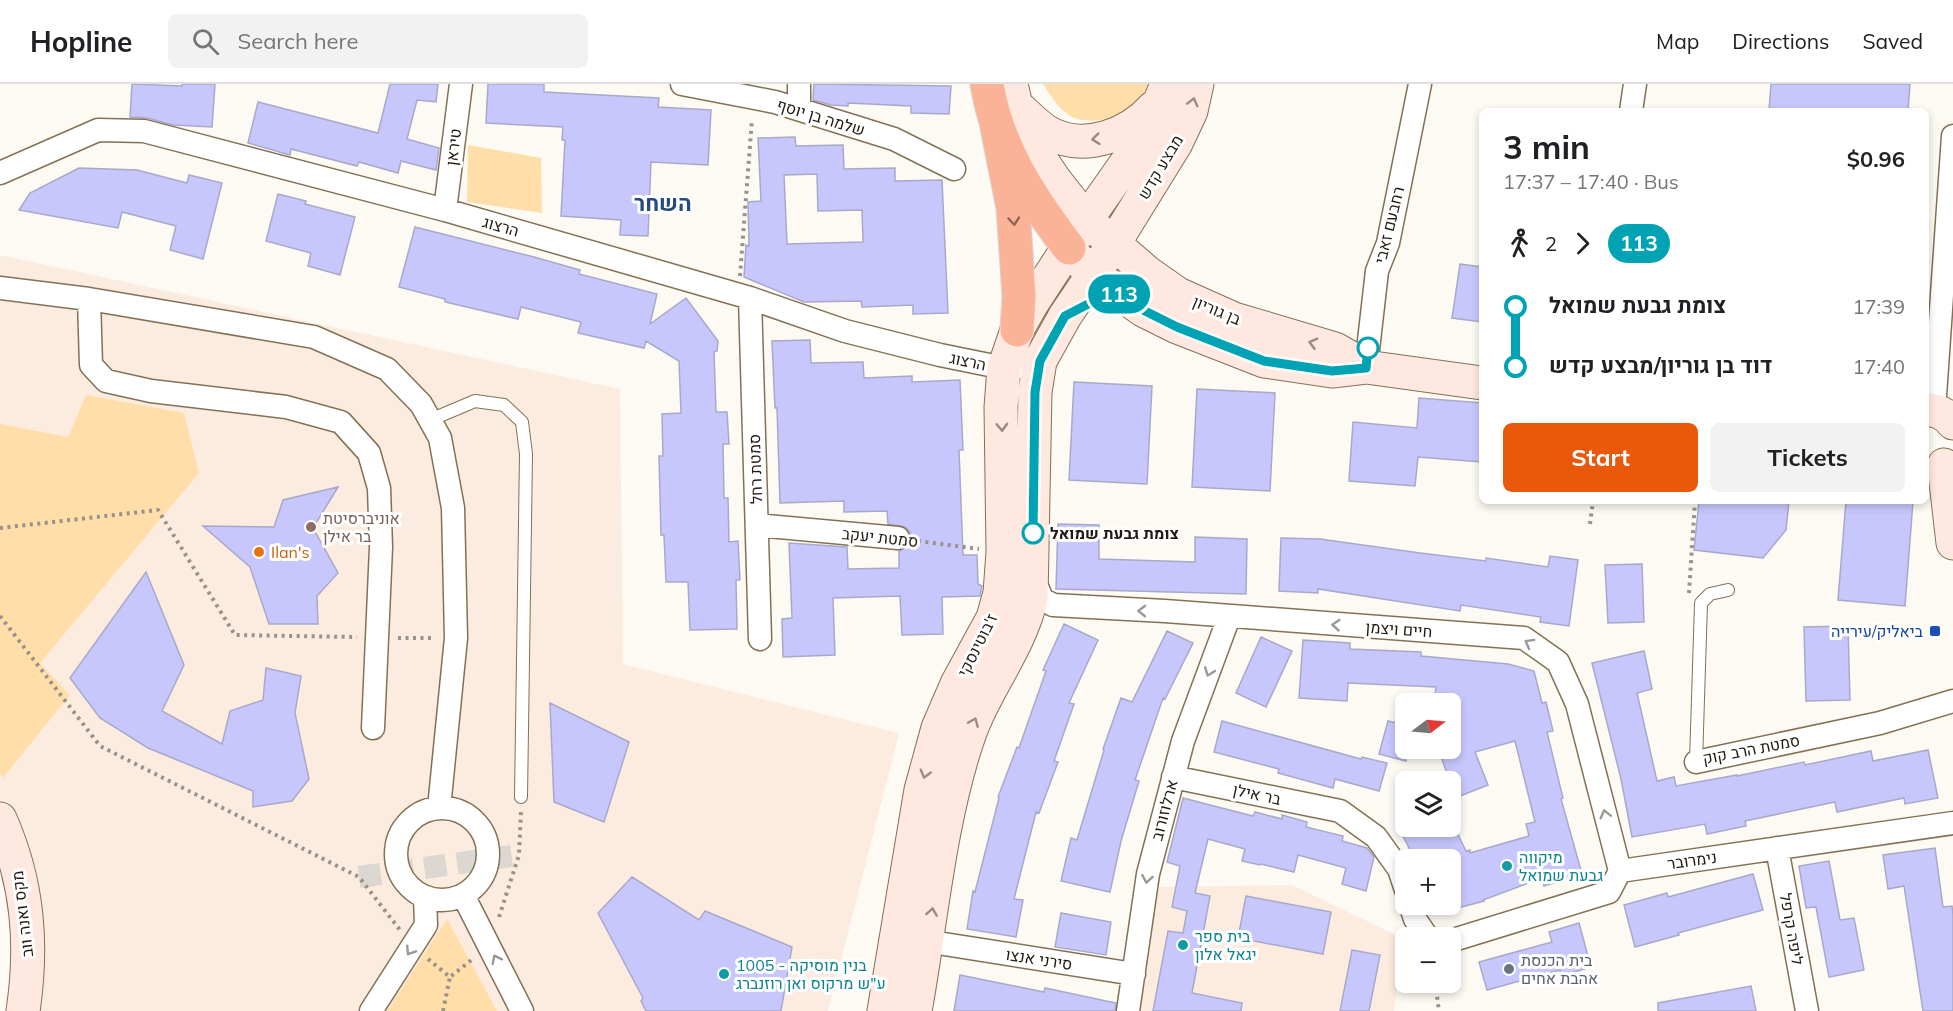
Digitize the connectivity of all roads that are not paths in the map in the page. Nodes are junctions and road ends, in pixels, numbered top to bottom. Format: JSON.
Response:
{"nodes":[{"id":1,"x":460,"y":84,"type":"edge"},
{"id":2,"x":682,"y":84,"type":"edge"},
{"id":3,"x":799,"y":84,"type":"edge"},
{"id":4,"x":987,"y":84,"type":"edge"},
{"id":5,"x":1197,"y":84,"type":"edge"},
{"id":6,"x":1420,"y":84,"type":"edge"},
{"id":7,"x":1635,"y":84,"type":"edge"},
{"id":8,"x":1164,"y":91,"type":"edge"},
{"id":9,"x":1008,"y":104,"type":"edge"},
{"id":10,"x":1631,"y":108,"type":"edge"},
{"id":11,"x":799,"y":109,"type":"junction"},
{"id":12,"x":1953,"y":136,"type":"edge"},
{"id":13,"x":954,"y":169,"type":"dead end"},
{"id":14,"x":0,"y":174,"type":"edge"},
{"id":15,"x":1146,"y":190,"type":"junction"},
{"id":16,"x":445,"y":210,"type":"junction"},
{"id":17,"x":1086,"y":220,"type":"junction"},
{"id":18,"x":1113,"y":245,"type":"junction"},
{"id":19,"x":1069,"y":248,"type":"junction"},
{"id":20,"x":1106,"y":284,"type":"junction"},
{"id":21,"x":0,"y":288,"type":"edge"},
{"id":22,"x":1178,"y":294,"type":"junction"},
{"id":23,"x":744,"y":297,"type":"junction"},
{"id":24,"x":89,"y":299,"type":"junction"},
{"id":25,"x":1017,"y":330,"type":"junction"},
{"id":26,"x":1040,"y":361,"type":"junction"},
{"id":27,"x":1004,"y":368,"type":"junction"},
{"id":28,"x":1366,"y":368,"type":"junction"},
{"id":29,"x":1479,"y":382,"type":"edge"},
{"id":30,"x":1938,"y":415,"type":"edge"},
{"id":31,"x":430,"y":420,"type":"junction"},
{"id":32,"x":1941,"y":463,"type":"edge"},
{"id":33,"x":757,"y":525,"type":"junction"},
{"id":34,"x":898,"y":538,"type":"road end"},
{"id":35,"x":1953,"y":543,"type":"edge"},
{"id":36,"x":1032,"y":575,"type":"junction"},
{"id":37,"x":1728,"y":590,"type":"dead end"},
{"id":38,"x":1229,"y":617,"type":"junction"},
{"id":39,"x":760,"y":639,"type":"dead end"},
{"id":40,"x":1953,"y":701,"type":"edge"},
{"id":41,"x":373,"y":728,"type":"dead end"},
{"id":42,"x":1696,"y":762,"type":"joint"},
{"id":43,"x":1173,"y":777,"type":"junction"},
{"id":44,"x":521,"y":798,"type":"road end"},
{"id":45,"x":439,"y":808,"type":"junction"},
{"id":46,"x":0,"y":819,"type":"edge"},
{"id":47,"x":1953,"y":823,"type":"edge"},
{"id":48,"x":1777,"y":848,"type":"junction"},
{"id":49,"x":1395,"y":863,"type":"edge"},
{"id":50,"x":1620,"y":871,"type":"junction"},
{"id":51,"x":463,"y":896,"type":"junction"},
{"id":52,"x":425,"y":897,"type":"junction"},
{"id":53,"x":1461,"y":937,"type":"edge"},
{"id":54,"x":944,"y":944,"type":"dead end"},
{"id":55,"x":1134,"y":974,"type":"junction"},
{"id":56,"x":23,"y":1011,"type":"edge"},
{"id":57,"x":371,"y":1011,"type":"edge"},
{"id":58,"x":522,"y":1011,"type":"edge"},
{"id":59,"x":884,"y":1011,"type":"edge"},
{"id":60,"x":915,"y":1011,"type":"edge"},
{"id":61,"x":1128,"y":1011,"type":"edge"},
{"id":62,"x":1807,"y":1011,"type":"edge"}],
"edges":[{"from":1,"to":16,"type":"street","name":"טיראן"},
{"from":2,"to":11,"type":"street","name":"שלמה בן יוסף"},
{"from":3,"to":11,"type":"street"},
{"from":4,"to":9,"type":"highway"},
{"from":15,"to":5,"type":"street","name":"מבצע קדש","one_way":true},
{"from":6,"to":28,"type":"street","name":"רחבעם זאבי"},
{"from":7,"to":10,"type":"street"},
{"from":8,"to":9,"type":"street","one_way":true},
{"from":8,"to":17,"type":"street","name":"מבצע קדש"},
{"from":9,"to":17,"type":"street","name":"בן גוריון"},
{"from":9,"to":19,"type":"highway"},
{"from":9,"to":25,"type":"highway","one_way":true},
{"from":11,"to":13,"type":"street","name":"שלמה בן יוסף"},
{"from":12,"to":30,"type":"street"},
{"from":14,"to":16,"type":"street","name":"הרצוג"},
{"from":15,"to":18,"type":"street","name":"מבצע קדש"},
{"from":15,"to":22,"type":"street"},
{"from":16,"to":23,"type":"street","name":"הרצוג"},
{"from":17,"to":18,"type":"street","name":"בן גוריון"},
{"from":17,"to":19,"type":"street","name":"ז'בוטינסקי"},
{"from":18,"to":20,"type":"street"},
{"from":18,"to":22,"type":"street","name":"בן גוריון"},
{"from":19,"to":20,"type":"street","name":"בן גוריון"},
{"from":19,"to":25,"type":"street","name":"ז'בוטינסקי"},
{"from":20,"to":26,"type":"street","name":"ז'בוטינסקי"},
{"from":20,"to":28,"type":"street","name":"בן גוריון"},
{"from":21,"to":24,"type":"street"},
{"from":28,"to":22,"type":"street","name":"בן גוריון","one_way":true},
{"from":23,"to":27,"type":"street","name":"הרצוג"},
{"from":23,"to":33,"type":"street","name":"סמטת רחל"},
{"from":24,"to":31,"type":"street"},
{"from":24,"to":41,"type":"street"},
{"from":25,"to":27,"type":"street","name":"ז'בוטינסקי"},
{"from":26,"to":27,"type":"street"},
{"from":26,"to":36,"type":"street","name":"ז'בוטינסקי"},
{"from":27,"to":59,"type":"street","name":"ז'בוטינסקי","one_way":true},
{"from":28,"to":29,"type":"street","name":"בן גוריון"},
{"from":31,"to":44,"type":"lane"},
{"from":31,"to":45,"type":"street"},
{"from":32,"to":35,"type":"street"},
{"from":33,"to":34,"type":"street","name":"סמטת יעקב"},
{"from":33,"to":39,"type":"street","name":"סמטת רחל"},
{"from":38,"to":36,"type":"street","name":"חיים ויצמן","one_way":true},
{"from":60,"to":36,"type":"street","name":"ז'בוטינסקי","one_way":true},
{"from":37,"to":42,"type":"lane","name":"סמטת הרב קוק"},
{"from":38,"to":43,"type":"street","name":"ארלוזורוב","one_way":true},
{"from":50,"to":38,"type":"street","name":"חיים ויצמן","one_way":true},
{"from":40,"to":42,"type":"street","name":"סמטת הרב קוק"},
{"from":43,"to":49,"type":"street","name":"בר אילן"},
{"from":43,"to":55,"type":"street","name":"ארלוזורוב","one_way":true},
{"from":45,"to":51,"type":"street"},
{"from":45,"to":52,"type":"street"},
{"from":46,"to":56,"type":"street","name":"מקס ואנה ווב"},
{"from":47,"to":48,"type":"street","name":"נימרובר"},
{"from":48,"to":50,"type":"street","name":"נימרובר"},
{"from":48,"to":62,"type":"street","name":"ליפה קרפל"},
{"from":50,"to":53,"type":"street"},
{"from":51,"to":52,"type":"street"},
{"from":58,"to":51,"type":"street","one_way":true},
{"from":52,"to":57,"type":"street","one_way":true},
{"from":54,"to":55,"type":"street","name":"סירני אנצו"},
{"from":55,"to":61,"type":"street","name":"ארלוזורוב"}]}
